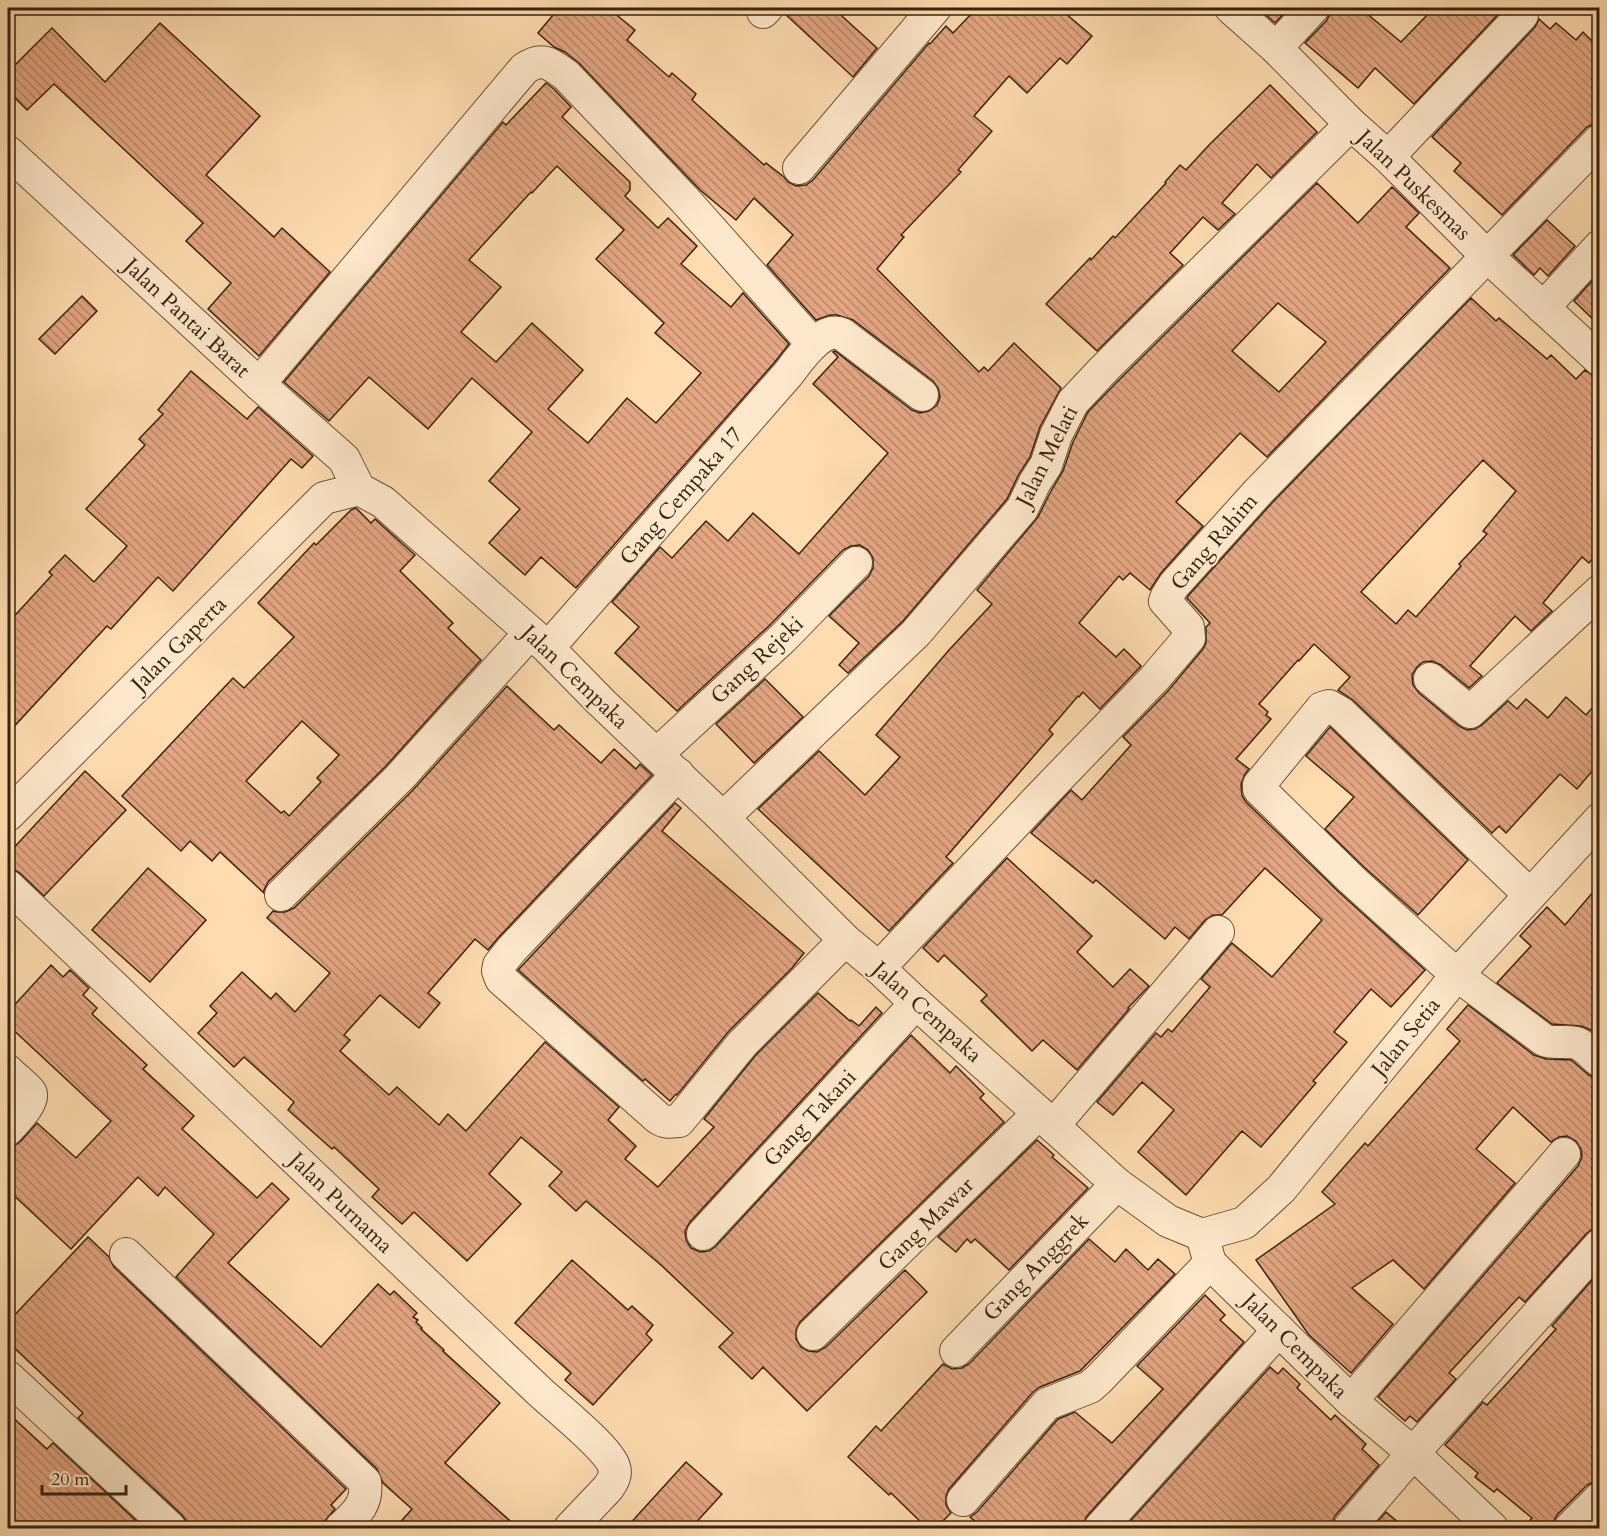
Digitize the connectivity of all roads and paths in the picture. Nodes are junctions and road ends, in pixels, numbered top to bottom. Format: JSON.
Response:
{"nodes":[{"id":1,"x":935,"y":8,"type":"edge"},
{"id":2,"x":1231,"y":8,"type":"edge"},
{"id":3,"x":1313,"y":8,"type":"edge"},
{"id":4,"x":1521,"y":15,"type":"dead end"},
{"id":5,"x":1276,"y":48,"type":"junction"},
{"id":6,"x":1351,"y":124,"type":"junction"},
{"id":7,"x":1599,"y":140,"type":"edge"},
{"id":8,"x":1388,"y":157,"type":"junction"},
{"id":9,"x":11,"y":161,"type":"edge"},
{"id":10,"x":799,"y":168,"type":"dead end"},
{"id":11,"x":1599,"y":246,"type":"edge"},
{"id":12,"x":1487,"y":256,"type":"junction"},
{"id":13,"x":1543,"y":308,"type":"junction"},
{"id":14,"x":813,"y":344,"type":"junction"},
{"id":15,"x":1599,"y":360,"type":"edge"},
{"id":16,"x":259,"y":384,"type":"junction"},
{"id":17,"x":922,"y":395,"type":"dead end"},
{"id":18,"x":359,"y":489,"type":"junction"},
{"id":19,"x":855,"y":563,"type":"dead end"},
{"id":20,"x":1599,"y":591,"type":"edge"},
{"id":21,"x":539,"y":640,"type":"junction"},
{"id":22,"x":1430,"y":680,"type":"dead end"},
{"id":23,"x":667,"y":764,"type":"junction"},
{"id":24,"x":8,"y":815,"type":"edge"},
{"id":25,"x":723,"y":818,"type":"junction"},
{"id":26,"x":1599,"y":819,"type":"edge"},
{"id":27,"x":8,"y":886,"type":"edge"},
{"id":28,"x":281,"y":895,"type":"dead end"},
{"id":29,"x":1530,"y":895,"type":"junction"},
{"id":30,"x":1218,"y":932,"type":"dead end"},
{"id":31,"x":845,"y":940,"type":"junction"},
{"id":32,"x":879,"y":968,"type":"junction"},
{"id":33,"x":1457,"y":975,"type":"junction"},
{"id":34,"x":916,"y":1003,"type":"junction"},
{"id":35,"x":1599,"y":1061,"type":"edge"},
{"id":36,"x":8,"y":1071,"type":"edge"},
{"id":37,"x":1046,"y":1120,"type":"junction"},
{"id":38,"x":8,"y":1129,"type":"edge"},
{"id":39,"x":1564,"y":1154,"type":"dead end"},
{"id":40,"x":1117,"y":1184,"type":"junction"},
{"id":41,"x":703,"y":1234,"type":"dead end"},
{"id":42,"x":1599,"y":1245,"type":"edge"},
{"id":43,"x":1206,"y":1249,"type":"junction"},
{"id":44,"x":126,"y":1254,"type":"dead end"},
{"id":45,"x":1279,"y":1330,"type":"junction"},
{"id":46,"x":813,"y":1334,"type":"dead end"},
{"id":47,"x":956,"y":1351,"type":"dead end"},
{"id":48,"x":8,"y":1377,"type":"edge"},
{"id":49,"x":1351,"y":1401,"type":"junction"},
{"id":50,"x":1413,"y":1453,"type":"junction"},
{"id":51,"x":1599,"y":1498,"type":"edge"},
{"id":52,"x":963,"y":1500,"type":"dead end"},
{"id":53,"x":356,"y":1524,"type":"edge"},
{"id":54,"x":170,"y":1528,"type":"edge"},
{"id":55,"x":570,"y":1528,"type":"edge"},
{"id":56,"x":1100,"y":1528,"type":"edge"},
{"id":57,"x":1349,"y":1528,"type":"edge"},
{"id":58,"x":1492,"y":1528,"type":"edge"},
{"id":59,"x":1570,"y":1528,"type":"edge"}],
"edges":[{"from":1,"to":10,"type":"street"},
{"from":2,"to":5,"type":"street","name":"Jalan Puskesmas"},
{"from":3,"to":5,"type":"street"},
{"from":4,"to":8,"type":"street"},
{"from":5,"to":6,"type":"street","name":"Jalan Puskesmas"},
{"from":6,"to":8,"type":"street","name":"Jalan Puskesmas"},
{"from":6,"to":25,"type":"street","name":"Jalan Melati"},
{"from":7,"to":12,"type":"street"},
{"from":8,"to":12,"type":"street","name":"Jalan Puskesmas"},
{"from":9,"to":16,"type":"street","name":"Jalan Pantai Barat"},
{"from":11,"to":13,"type":"street"},
{"from":12,"to":13,"type":"street","name":"Jalan Puskesmas"},
{"from":12,"to":32,"type":"street","name":"Gang Rahim"},
{"from":13,"to":15,"type":"street","name":"Jalan Puskesmas"},
{"from":14,"to":16,"type":"street"},
{"from":14,"to":17,"type":"street"},
{"from":14,"to":21,"type":"street","name":"Gang Cempaka 17"},
{"from":16,"to":18,"type":"street","name":"Jalan Pantai Barat"},
{"from":18,"to":21,"type":"street","name":"Jalan Cempaka"},
{"from":18,"to":24,"type":"street","name":"Jalan Gaperta"},
{"from":19,"to":23,"type":"street","name":"Gang Rejeki"},
{"from":20,"to":22,"type":"street"},
{"from":21,"to":23,"type":"street","name":"Jalan Cempaka"},
{"from":21,"to":28,"type":"street","name":"Gang Cempaka 17"},
{"from":23,"to":25,"type":"street","name":"Jalan Cempaka"},
{"from":23,"to":31,"type":"street","name":"Gang Rejeki"},
{"from":25,"to":31,"type":"street","name":"Jalan Cempaka"},
{"from":26,"to":29,"type":"street","name":"Jalan Setia"},
{"from":27,"to":55,"type":"street","name":"Jalan Purnama"},
{"from":29,"to":33,"type":"street","name":"Jalan Setia"},
{"from":29,"to":33,"type":"street"},
{"from":30,"to":37,"type":"street","name":"Gang Mawar"},
{"from":31,"to":32,"type":"street","name":"Jalan Cempaka"},
{"from":32,"to":34,"type":"street","name":"Jalan Cempaka"},
{"from":33,"to":35,"type":"street"},
{"from":33,"to":43,"type":"street","name":"Jalan Setia"},
{"from":34,"to":37,"type":"street","name":"Jalan Cempaka"},
{"from":34,"to":41,"type":"street","name":"Gang Takani"},
{"from":36,"to":38,"type":"street"},
{"from":37,"to":40,"type":"street","name":"Jalan Cempaka"},
{"from":37,"to":46,"type":"street","name":"Gang Mawar"},
{"from":39,"to":49,"type":"street"},
{"from":40,"to":43,"type":"street","name":"Jalan Cempaka"},
{"from":40,"to":47,"type":"street","name":"Gang Anggrek"},
{"from":42,"to":50,"type":"street"},
{"from":43,"to":45,"type":"street","name":"Jalan Cempaka"},
{"from":43,"to":52,"type":"street"},
{"from":44,"to":53,"type":"street"},
{"from":45,"to":49,"type":"street","name":"Jalan Cempaka"},
{"from":45,"to":56,"type":"street"},
{"from":48,"to":54,"type":"street"},
{"from":49,"to":50,"type":"street","name":"Jalan Cempaka"},
{"from":50,"to":57,"type":"street"},
{"from":50,"to":58,"type":"street","name":"Jalan Cempaka"},
{"from":51,"to":59,"type":"street"}]}
